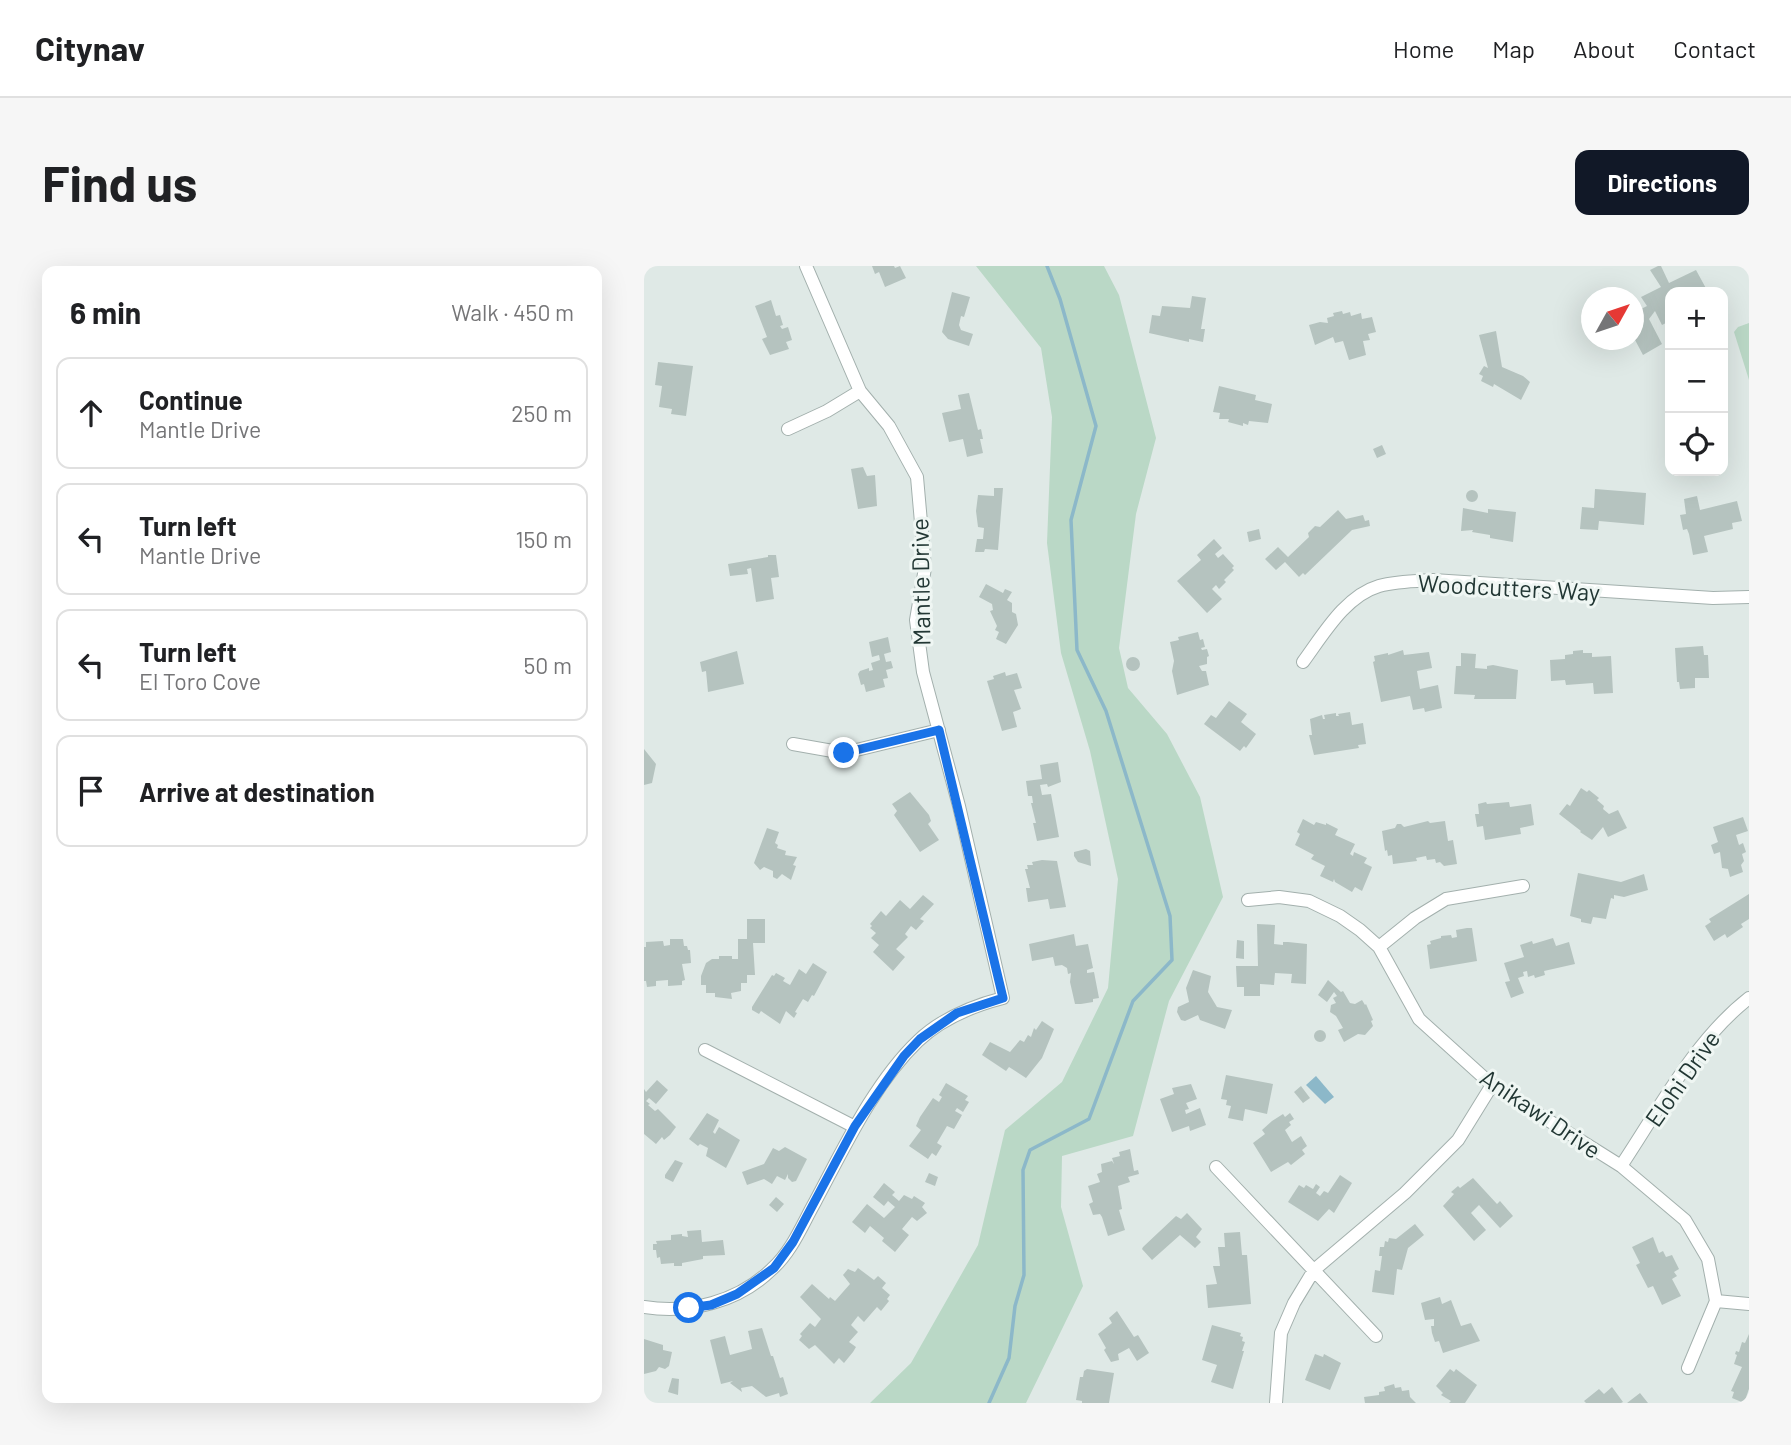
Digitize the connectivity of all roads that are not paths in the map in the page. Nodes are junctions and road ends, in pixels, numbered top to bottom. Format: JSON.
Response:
{"nodes":[{"id":1,"x":806,"y":266,"type":"edge"},
{"id":2,"x":859,"y":391,"type":"junction"},
{"id":3,"x":788,"y":429,"type":"dead end"},
{"id":4,"x":1749,"y":597,"type":"edge"},
{"id":5,"x":1303,"y":662,"type":"dead end"},
{"id":6,"x":939,"y":730,"type":"junction"},
{"id":7,"x":793,"y":744,"type":"dead end"},
{"id":8,"x":1523,"y":887,"type":"dead end"},
{"id":9,"x":1248,"y":900,"type":"dead end"},
{"id":10,"x":1379,"y":947,"type":"junction"},
{"id":11,"x":1749,"y":998,"type":"edge"},
{"id":12,"x":705,"y":1050,"type":"dead end"},
{"id":13,"x":1492,"y":1085,"type":"junction"},
{"id":14,"x":855,"y":1126,"type":"junction"},
{"id":15,"x":1621,"y":1166,"type":"junction"},
{"id":16,"x":1216,"y":1167,"type":"dead end"},
{"id":17,"x":1314,"y":1270,"type":"junction"},
{"id":18,"x":1716,"y":1301,"type":"junction"},
{"id":19,"x":1749,"y":1304,"type":"edge"},
{"id":20,"x":644,"y":1307,"type":"edge"},
{"id":21,"x":1376,"y":1336,"type":"dead end"},
{"id":22,"x":1688,"y":1368,"type":"dead end"},
{"id":23,"x":1276,"y":1403,"type":"edge"}],
"edges":[{"from":1,"to":2,"type":"street","name":"Mantle Drive"},
{"from":2,"to":3,"type":"street"},
{"from":2,"to":6,"type":"street","name":"Mantle Drive"},
{"from":4,"to":5,"type":"street","name":"Woodcutters Way"},
{"from":6,"to":7,"type":"street"},
{"from":6,"to":14,"type":"street","name":"Mantle Drive"},
{"from":8,"to":10,"type":"street"},
{"from":9,"to":10,"type":"street","name":"Anikawi Drive"},
{"from":10,"to":13,"type":"street","name":"Anikawi Drive"},
{"from":11,"to":15,"type":"street","name":"Elohi Drive"},
{"from":12,"to":14,"type":"street"},
{"from":13,"to":15,"type":"street","name":"Anikawi Drive"},
{"from":13,"to":17,"type":"street"},
{"from":14,"to":20,"type":"street","name":"Mantle Drive"},
{"from":15,"to":18,"type":"street","name":"Anikawi Drive"},
{"from":16,"to":17,"type":"street"},
{"from":17,"to":21,"type":"street"},
{"from":17,"to":23,"type":"street"},
{"from":18,"to":19,"type":"street"},
{"from":18,"to":22,"type":"street"}]}
